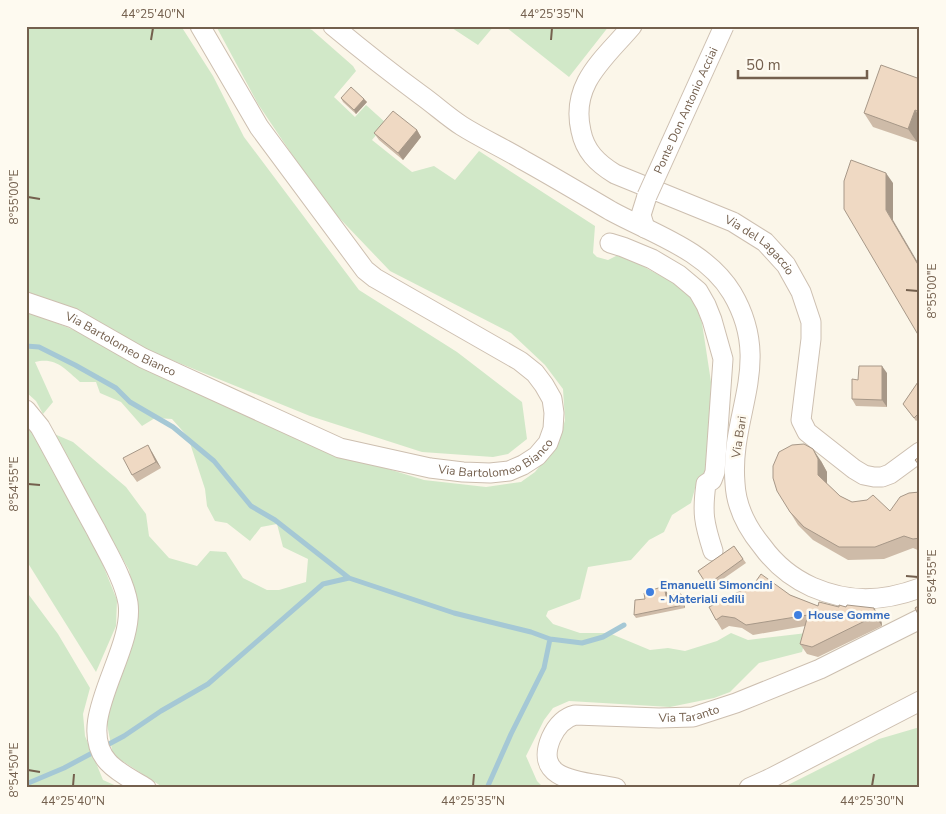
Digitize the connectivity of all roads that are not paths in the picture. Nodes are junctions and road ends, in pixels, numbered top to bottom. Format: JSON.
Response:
{"nodes":[{"id":1,"x":200,"y":26,"type":"edge"},
{"id":2,"x":333,"y":26,"type":"edge"},
{"id":3,"x":632,"y":26,"type":"edge"},
{"id":4,"x":724,"y":26,"type":"edge"},
{"id":5,"x":645,"y":228,"type":"junction"},
{"id":6,"x":610,"y":243,"type":"dead end"},
{"id":7,"x":26,"y":302,"type":"edge"},
{"id":8,"x":26,"y":410,"type":"edge"},
{"id":9,"x":920,"y":452,"type":"edge"},
{"id":10,"x":713,"y":551,"type":"dead end"},
{"id":11,"x":920,"y":588,"type":"edge"},
{"id":12,"x":920,"y":619,"type":"edge"},
{"id":13,"x":920,"y":701,"type":"edge"},
{"id":14,"x":146,"y":788,"type":"edge"},
{"id":15,"x":616,"y":788,"type":"edge"},
{"id":16,"x":749,"y":788,"type":"edge"}],
"edges":[{"from":1,"to":7,"type":"street","name":"Via Bartolomeo Bianco"},
{"from":2,"to":5,"type":"street"},
{"from":3,"to":9,"type":"street","name":"Via del Lagaccio"},
{"from":4,"to":5,"type":"street","name":"Ponte Don Antonio Acciai","bridge":true},
{"from":5,"to":11,"type":"street","name":"Via Bari"},
{"from":6,"to":10,"type":"street"},
{"from":8,"to":14,"type":"street"},
{"from":12,"to":15,"type":"street","name":"Via Taranto"},
{"from":13,"to":16,"type":"street"}]}
